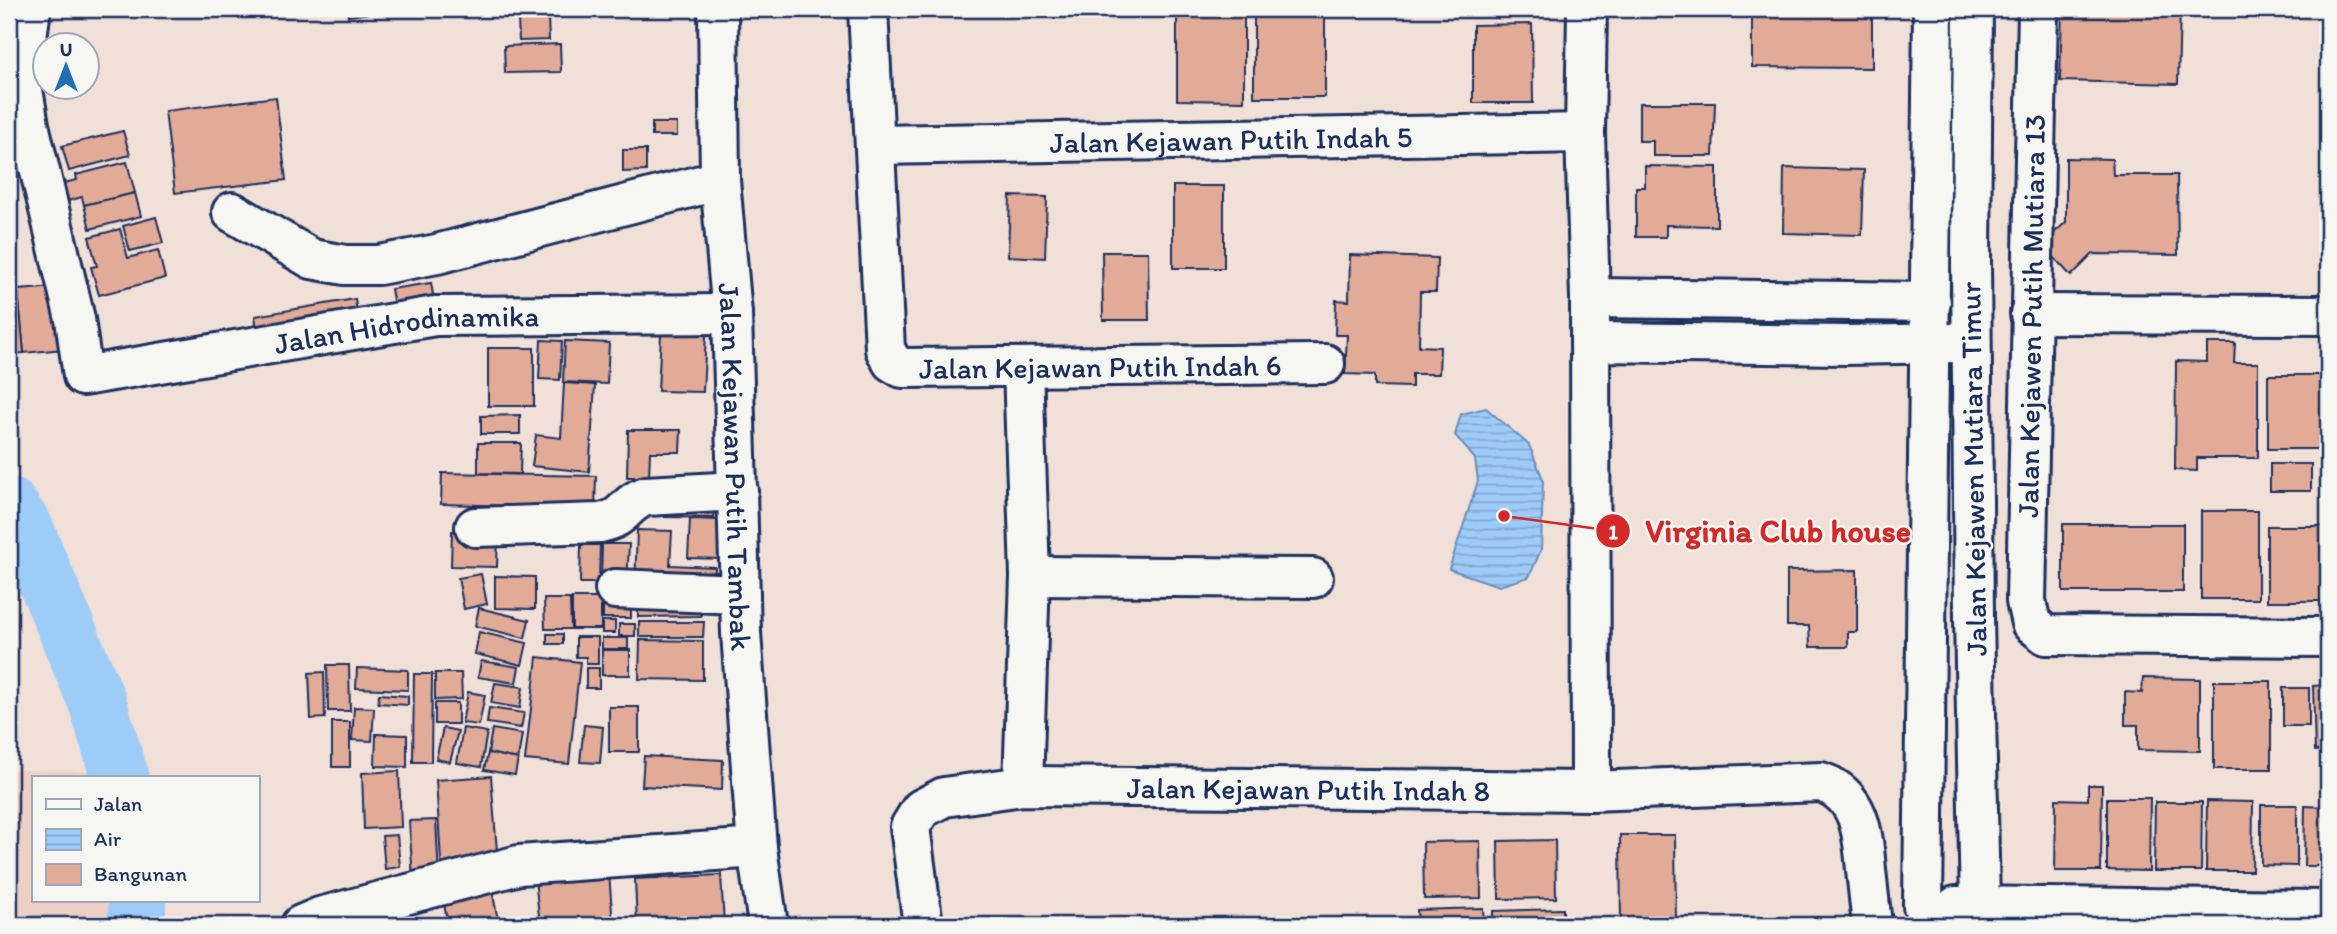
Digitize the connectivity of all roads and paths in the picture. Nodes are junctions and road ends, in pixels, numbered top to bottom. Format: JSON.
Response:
{"nodes":[{"id":1,"x":31,"y":9,"type":"edge"},
{"id":2,"x":718,"y":9,"type":"edge"},
{"id":3,"x":868,"y":9,"type":"edge"},
{"id":4,"x":1587,"y":9,"type":"edge"},
{"id":5,"x":1933,"y":9,"type":"edge"},
{"id":6,"x":1973,"y":9,"type":"edge"},
{"id":7,"x":2038,"y":9,"type":"edge"},
{"id":8,"x":1585,"y":134,"type":"junction"},
{"id":9,"x":876,"y":145,"type":"junction"},
{"id":10,"x":720,"y":180,"type":"junction"},
{"id":11,"x":232,"y":212,"type":"dead end"},
{"id":12,"x":1590,"y":298,"type":"junction"},
{"id":13,"x":1931,"y":302,"type":"junction"},
{"id":14,"x":732,"y":314,"type":"junction"},
{"id":15,"x":2030,"y":314,"type":"junction"},
{"id":16,"x":2328,"y":315,"type":"edge"},
{"id":17,"x":1590,"y":342,"type":"junction"},
{"id":18,"x":1972,"y":343,"type":"junction"},
{"id":19,"x":1930,"y":344,"type":"junction"},
{"id":20,"x":1325,"y":364,"type":"dead end"},
{"id":21,"x":1023,"y":367,"type":"junction"},
{"id":22,"x":738,"y":491,"type":"junction"},
{"id":23,"x":475,"y":527,"type":"dead end"},
{"id":24,"x":1030,"y":576,"type":"junction"},
{"id":25,"x":1313,"y":578,"type":"dead end"},
{"id":26,"x":615,"y":589,"type":"dead end"},
{"id":27,"x":740,"y":594,"type":"junction"},
{"id":28,"x":2328,"y":637,"type":"edge"},
{"id":29,"x":1925,"y":737,"type":"junction"},
{"id":30,"x":1977,"y":740,"type":"junction"},
{"id":31,"x":1023,"y":786,"type":"junction"},
{"id":32,"x":1591,"y":791,"type":"junction"},
{"id":33,"x":757,"y":848,"type":"junction"},
{"id":34,"x":2328,"y":910,"type":"edge"},
{"id":35,"x":1974,"y":915,"type":"edge"},
{"id":36,"x":1927,"y":916,"type":"edge"},
{"id":37,"x":301,"y":925,"type":"edge"},
{"id":38,"x":768,"y":925,"type":"edge"},
{"id":39,"x":923,"y":925,"type":"edge"},
{"id":40,"x":1872,"y":925,"type":"edge"}],
"edges":[{"from":1,"to":14,"type":"street","name":"Jalan Hidrodinamika"},
{"from":2,"to":10,"type":"street","name":"Jalan Kejawan Putih Tambak"},
{"from":3,"to":9,"type":"street"},
{"from":4,"to":8,"type":"street"},
{"from":5,"to":13,"type":"street","name":"Jalan Kejawen Mutiara Timur"},
{"from":6,"to":18,"type":"street","name":"Jalan Kejawen Mutiara Timur"},
{"from":7,"to":15,"type":"street","name":"Jalan Kejawen Putih Mutiara 13"},
{"from":8,"to":9,"type":"street","name":"Jalan Kejawan Putih Indah 5"},
{"from":8,"to":12,"type":"street"},
{"from":9,"to":21,"type":"street","name":"Jalan Kejawan Putih Indah 6"},
{"from":10,"to":11,"type":"street"},
{"from":10,"to":14,"type":"street","name":"Jalan Kejawan Putih Tambak"},
{"from":12,"to":13,"type":"street"},
{"from":12,"to":17,"type":"street"},
{"from":13,"to":19,"type":"street","name":"Jalan Kejawen Mutiara Timur"},
{"from":14,"to":22,"type":"street","name":"Jalan Kejawan Putih Tambak"},
{"from":15,"to":16,"type":"street"},
{"from":15,"to":28,"type":"street","name":"Jalan Kejawen Putih Mutiara 13"},
{"from":17,"to":19,"type":"street"},
{"from":17,"to":32,"type":"street"},
{"from":18,"to":19,"type":"street"},
{"from":18,"to":30,"type":"street","name":"Jalan Kejawen Mutiara Timur"},
{"from":19,"to":29,"type":"street","name":"Jalan Kejawen Mutiara Timur"},
{"from":20,"to":21,"type":"street","name":"Jalan Kejawan Putih Indah 6"},
{"from":21,"to":24,"type":"street"},
{"from":22,"to":23,"type":"street"},
{"from":22,"to":27,"type":"street","name":"Jalan Kejawan Putih Tambak"},
{"from":24,"to":25,"type":"street"},
{"from":24,"to":31,"type":"street"},
{"from":26,"to":27,"type":"street"},
{"from":27,"to":33,"type":"street","name":"Jalan Kejawan Putih Tambak"},
{"from":29,"to":30,"type":"street"},
{"from":29,"to":36,"type":"street","name":"Jalan Kejawen Mutiara Timur"},
{"from":30,"to":35,"type":"street","name":"Jalan Kejawen Mutiara Timur"},
{"from":31,"to":32,"type":"street","name":"Jalan Kejawan Putih Indah 8"},
{"from":31,"to":39,"type":"street","name":"Jalan Kejawan Putih Indah 8"},
{"from":32,"to":40,"type":"street","name":"Jalan Kejawan Putih Indah 8"},
{"from":33,"to":37,"type":"street"},
{"from":33,"to":38,"type":"street","name":"Jalan Kejawan Putih Tambak"},
{"from":34,"to":35,"type":"street"},
{"from":35,"to":36,"type":"street"}]}
